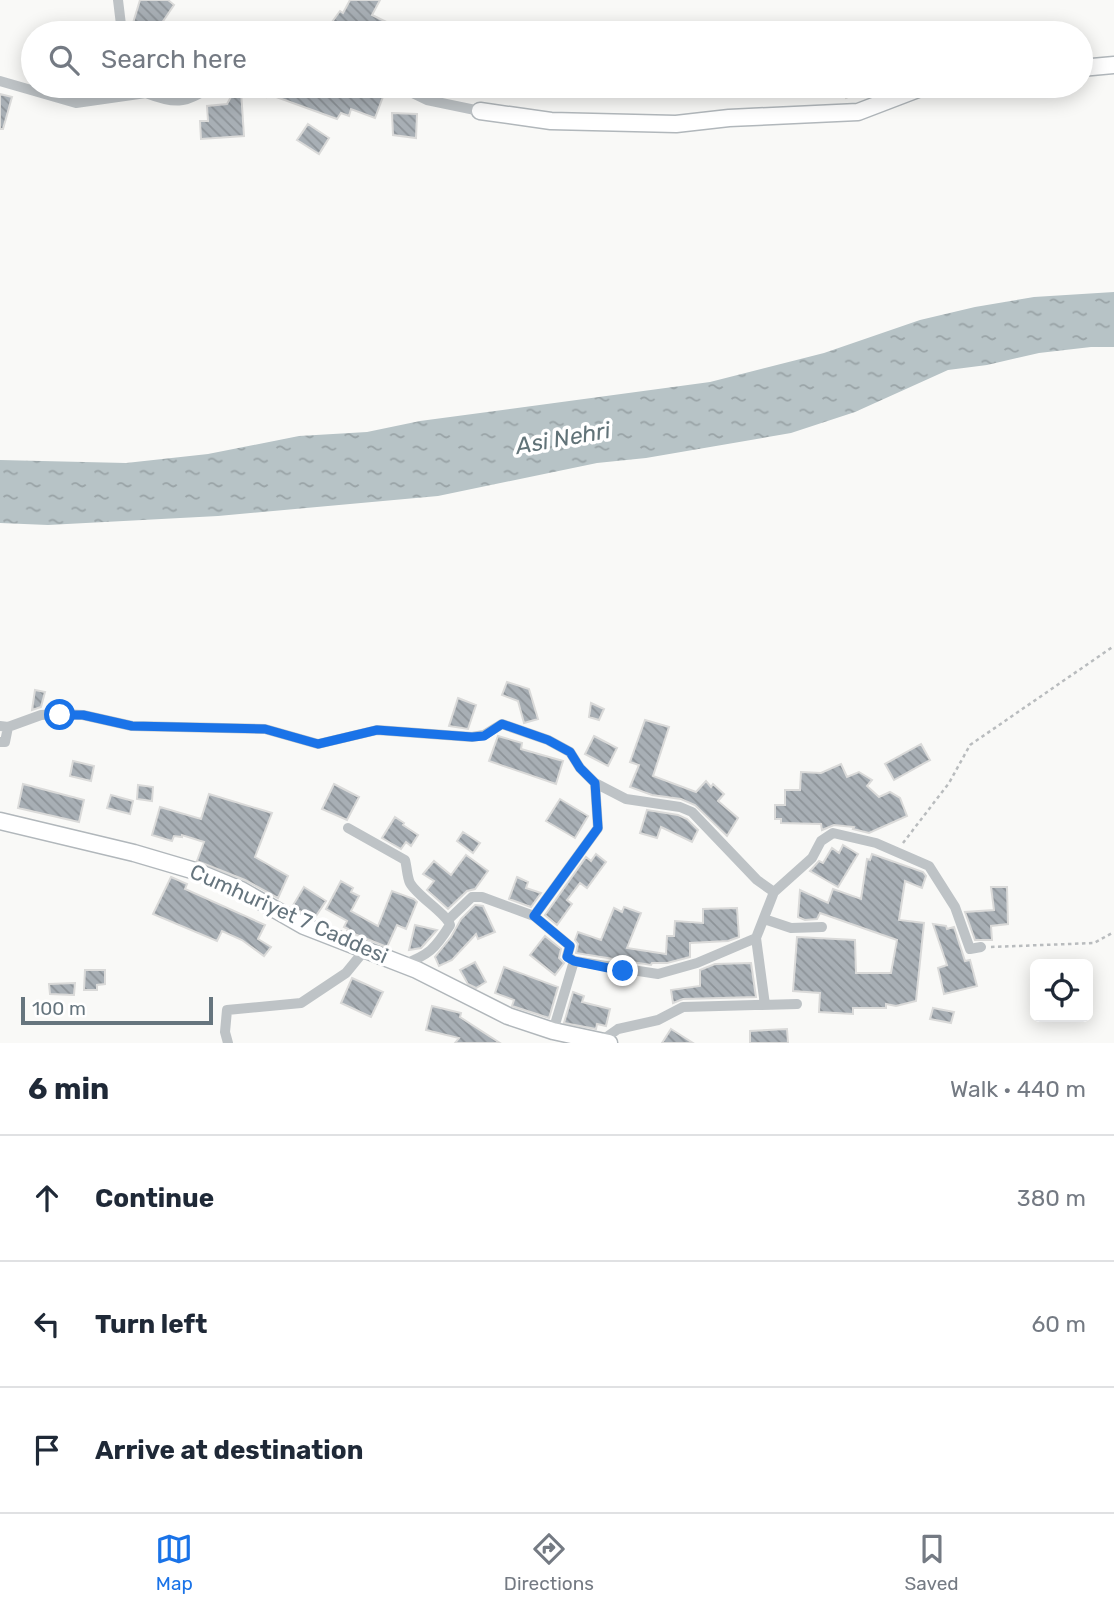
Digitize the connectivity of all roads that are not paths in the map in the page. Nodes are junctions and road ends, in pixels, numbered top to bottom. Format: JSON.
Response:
{"nodes":[{"id":1,"x":118,"y":0,"type":"edge"},
{"id":2,"x":121,"y":21,"type":"edge"},
{"id":3,"x":1114,"y":65,"type":"edge"},
{"id":4,"x":1093,"y":67,"type":"edge"},
{"id":5,"x":0,"y":81,"type":"edge"},
{"id":6,"x":21,"y":87,"type":"edge"},
{"id":7,"x":59,"y":98,"type":"edge"},
{"id":8,"x":103,"y":98,"type":"edge"},
{"id":9,"x":158,"y":98,"type":"edge"},
{"id":10,"x":193,"y":98,"type":"edge"},
{"id":11,"x":422,"y":98,"type":"edge"},
{"id":12,"x":895,"y":98,"type":"edge"},
{"id":13,"x":480,"y":111,"type":"joint"},
{"id":14,"x":4,"y":727,"type":"edge"},
{"id":15,"x":0,"y":742,"type":"edge"},
{"id":16,"x":595,"y":783,"type":"junction"},
{"id":17,"x":0,"y":821,"type":"edge"},
{"id":18,"x":348,"y":828,"type":"dead end"},
{"id":19,"x":774,"y":892,"type":"junction"},
{"id":20,"x":534,"y":916,"type":"junction"},
{"id":21,"x":764,"y":919,"type":"junction"},
{"id":22,"x":448,"y":920,"type":"junction"},
{"id":23,"x":821,"y":927,"type":"dead end"},
{"id":24,"x":756,"y":938,"type":"junction"},
{"id":25,"x":981,"y":947,"type":"road end"},
{"id":26,"x":364,"y":951,"type":"junction"},
{"id":27,"x":574,"y":961,"type":"junction"},
{"id":28,"x":402,"y":965,"type":"junction"},
{"id":29,"x":797,"y":1004,"type":"dead end"},
{"id":30,"x":765,"y":1005,"type":"junction"},
{"id":31,"x":553,"y":1031,"type":"junction"},
{"id":32,"x":605,"y":1042,"type":"edge"},
{"id":33,"x":228,"y":1043,"type":"edge"}],
"edges":[{"from":1,"to":2,"type":"street"},
{"from":3,"to":4,"type":"main road"},
{"from":5,"to":6,"type":"street"},
{"from":7,"to":8,"type":"street"},
{"from":9,"to":10,"type":"street"},
{"from":11,"to":13,"type":"street"},
{"from":12,"to":13,"type":"main road"},
{"from":14,"to":15,"type":"street"},
{"from":14,"to":16,"type":"street"},
{"from":16,"to":19,"type":"street"},
{"from":16,"to":20,"type":"street"},
{"from":17,"to":26,"type":"main road","name":"Cumhuriyet 7 Caddesi"},
{"from":18,"to":22,"type":"street"},
{"from":19,"to":21,"type":"street"},
{"from":19,"to":25,"type":"street"},
{"from":20,"to":22,"type":"street"},
{"from":20,"to":27,"type":"street"},
{"from":21,"to":23,"type":"street"},
{"from":21,"to":24,"type":"street"},
{"from":22,"to":28,"type":"street"},
{"from":24,"to":27,"type":"street"},
{"from":24,"to":30,"type":"street"},
{"from":26,"to":28,"type":"main road","name":"Cumhuriyet 7 Caddesi"},
{"from":26,"to":33,"type":"street"},
{"from":27,"to":31,"type":"street"},
{"from":28,"to":31,"type":"main road","name":"Cumhuriyet 7 Caddesi"},
{"from":29,"to":30,"type":"street"},
{"from":30,"to":32,"type":"street"},
{"from":31,"to":32,"type":"main road","name":"Cumhuriyet 7 Caddesi"}]}
